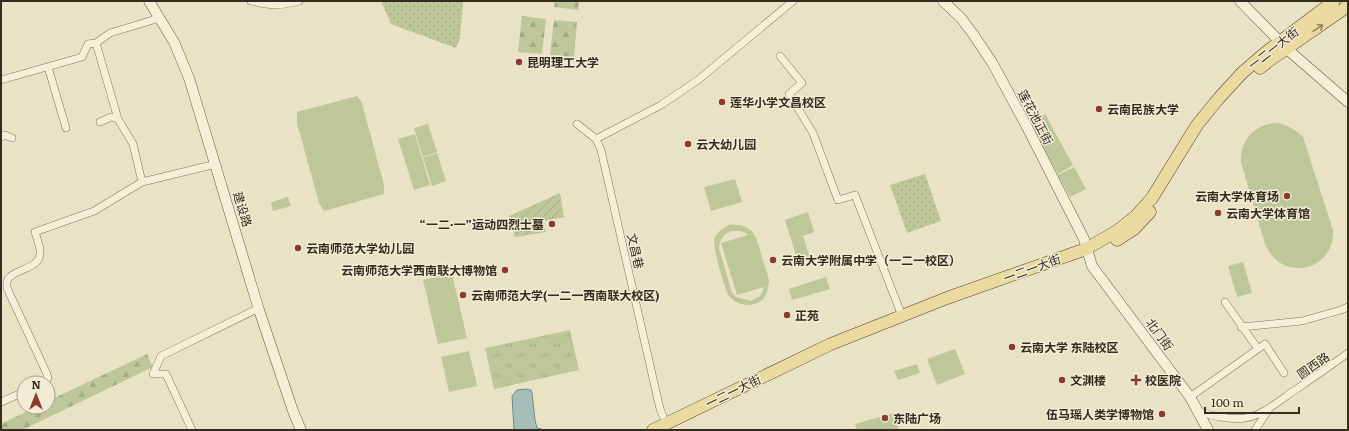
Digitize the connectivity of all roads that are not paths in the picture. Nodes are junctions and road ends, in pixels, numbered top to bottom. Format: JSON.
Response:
{"nodes":[{"id":1,"x":148,"y":1,"type":"edge"},
{"id":2,"x":156,"y":1,"type":"edge"},
{"id":3,"x":251,"y":1,"type":"edge"},
{"id":4,"x":299,"y":1,"type":"edge"},
{"id":5,"x":793,"y":1,"type":"edge"},
{"id":6,"x":943,"y":1,"type":"edge"},
{"id":7,"x":1240,"y":1,"type":"edge"},
{"id":8,"x":1334,"y":1,"type":"edge"},
{"id":9,"x":1348,"y":6,"type":"edge"},
{"id":10,"x":159,"y":17,"type":"junction"},
{"id":11,"x":96,"y":43,"type":"junction"},
{"id":12,"x":1284,"y":45,"type":"junction"},
{"id":13,"x":780,"y":56,"type":"dead end"},
{"id":14,"x":48,"y":67,"type":"junction"},
{"id":15,"x":1,"y":80,"type":"edge"},
{"id":16,"x":1348,"y":102,"type":"edge"},
{"id":17,"x":118,"y":119,"type":"junction"},
{"id":18,"x":100,"y":122,"type":"dead end"},
{"id":19,"x":577,"y":124,"type":"dead end"},
{"id":20,"x":66,"y":128,"type":"dead end"},
{"id":21,"x":1,"y":137,"type":"edge"},
{"id":22,"x":12,"y":138,"type":"dead end"},
{"id":23,"x":596,"y":139,"type":"junction"},
{"id":24,"x":216,"y":164,"type":"junction"},
{"id":25,"x":142,"y":182,"type":"junction"},
{"id":26,"x":1087,"y":252,"type":"junction"},
{"id":27,"x":1225,"y":302,"type":"dead end"},
{"id":28,"x":1348,"y":307,"type":"edge"},
{"id":29,"x":259,"y":308,"type":"junction"},
{"id":30,"x":902,"y":316,"type":"junction"},
{"id":31,"x":1241,"y":327,"type":"junction"},
{"id":32,"x":1258,"y":349,"type":"junction"},
{"id":33,"x":1348,"y":353,"type":"edge"},
{"id":34,"x":1284,"y":373,"type":"dead end"},
{"id":35,"x":47,"y":375,"type":"edge"},
{"id":36,"x":16,"y":395,"type":"edge"},
{"id":37,"x":1190,"y":397,"type":"junction"},
{"id":38,"x":1,"y":402,"type":"edge"},
{"id":39,"x":1270,"y":407,"type":"junction"},
{"id":40,"x":1200,"y":412,"type":"junction"},
{"id":41,"x":668,"y":424,"type":"edge"},
{"id":42,"x":192,"y":430,"type":"edge"},
{"id":43,"x":301,"y":430,"type":"edge"},
{"id":44,"x":307,"y":430,"type":"edge"},
{"id":45,"x":653,"y":430,"type":"edge"},
{"id":46,"x":1208,"y":430,"type":"edge"},
{"id":47,"x":1255,"y":430,"type":"edge"}],
"edges":[{"from":1,"to":10,"type":"street","name":"建设路"},
{"from":2,"to":44,"type":"street","name":"建设路"},
{"from":3,"to":4,"type":"street"},
{"from":5,"to":23,"type":"street"},
{"from":6,"to":26,"type":"street","name":"莲花池正街"},
{"from":7,"to":12,"type":"street"},
{"from":8,"to":12,"type":"main road","name":"一二一大街"},
{"from":12,"to":9,"type":"main road","name":"一二一大街","one_way":true},
{"from":10,"to":11,"type":"street"},
{"from":10,"to":24,"type":"street","name":"建设路"},
{"from":11,"to":14,"type":"street"},
{"from":11,"to":17,"type":"street"},
{"from":12,"to":16,"type":"street"},
{"from":12,"to":26,"type":"main road","name":"一二一大街"},
{"from":13,"to":30,"type":"street"},
{"from":14,"to":15,"type":"street"},
{"from":14,"to":20,"type":"street"},
{"from":17,"to":18,"type":"street"},
{"from":17,"to":25,"type":"street"},
{"from":19,"to":23,"type":"street"},
{"from":21,"to":22,"type":"street"},
{"from":23,"to":41,"type":"street","name":"文昌巷"},
{"from":24,"to":25,"type":"street"},
{"from":24,"to":29,"type":"street","name":"建设路"},
{"from":25,"to":35,"type":"street"},
{"from":26,"to":30,"type":"main road","name":"一二一大街"},
{"from":26,"to":37,"type":"street","name":"北门街"},
{"from":26,"to":41,"type":"main road","name":"一二一大街"},
{"from":27,"to":31,"type":"street"},
{"from":28,"to":31,"type":"street"},
{"from":29,"to":42,"type":"street"},
{"from":29,"to":43,"type":"street","name":"建设路"},
{"from":30,"to":41,"type":"main road","name":"一二一大街"},
{"from":31,"to":32,"type":"street"},
{"from":32,"to":34,"type":"street"},
{"from":32,"to":37,"type":"street"},
{"from":33,"to":39,"type":"street","name":"圆西路"},
{"from":36,"to":38,"type":"street"},
{"from":37,"to":40,"type":"street","name":"北门街"},
{"from":39,"to":40,"type":"street","name":"圆西路"},
{"from":39,"to":47,"type":"street","name":"圆西路"},
{"from":40,"to":46,"type":"street","name":"北门街"},
{"from":41,"to":45,"type":"main road","name":"一二一大街"}]}
